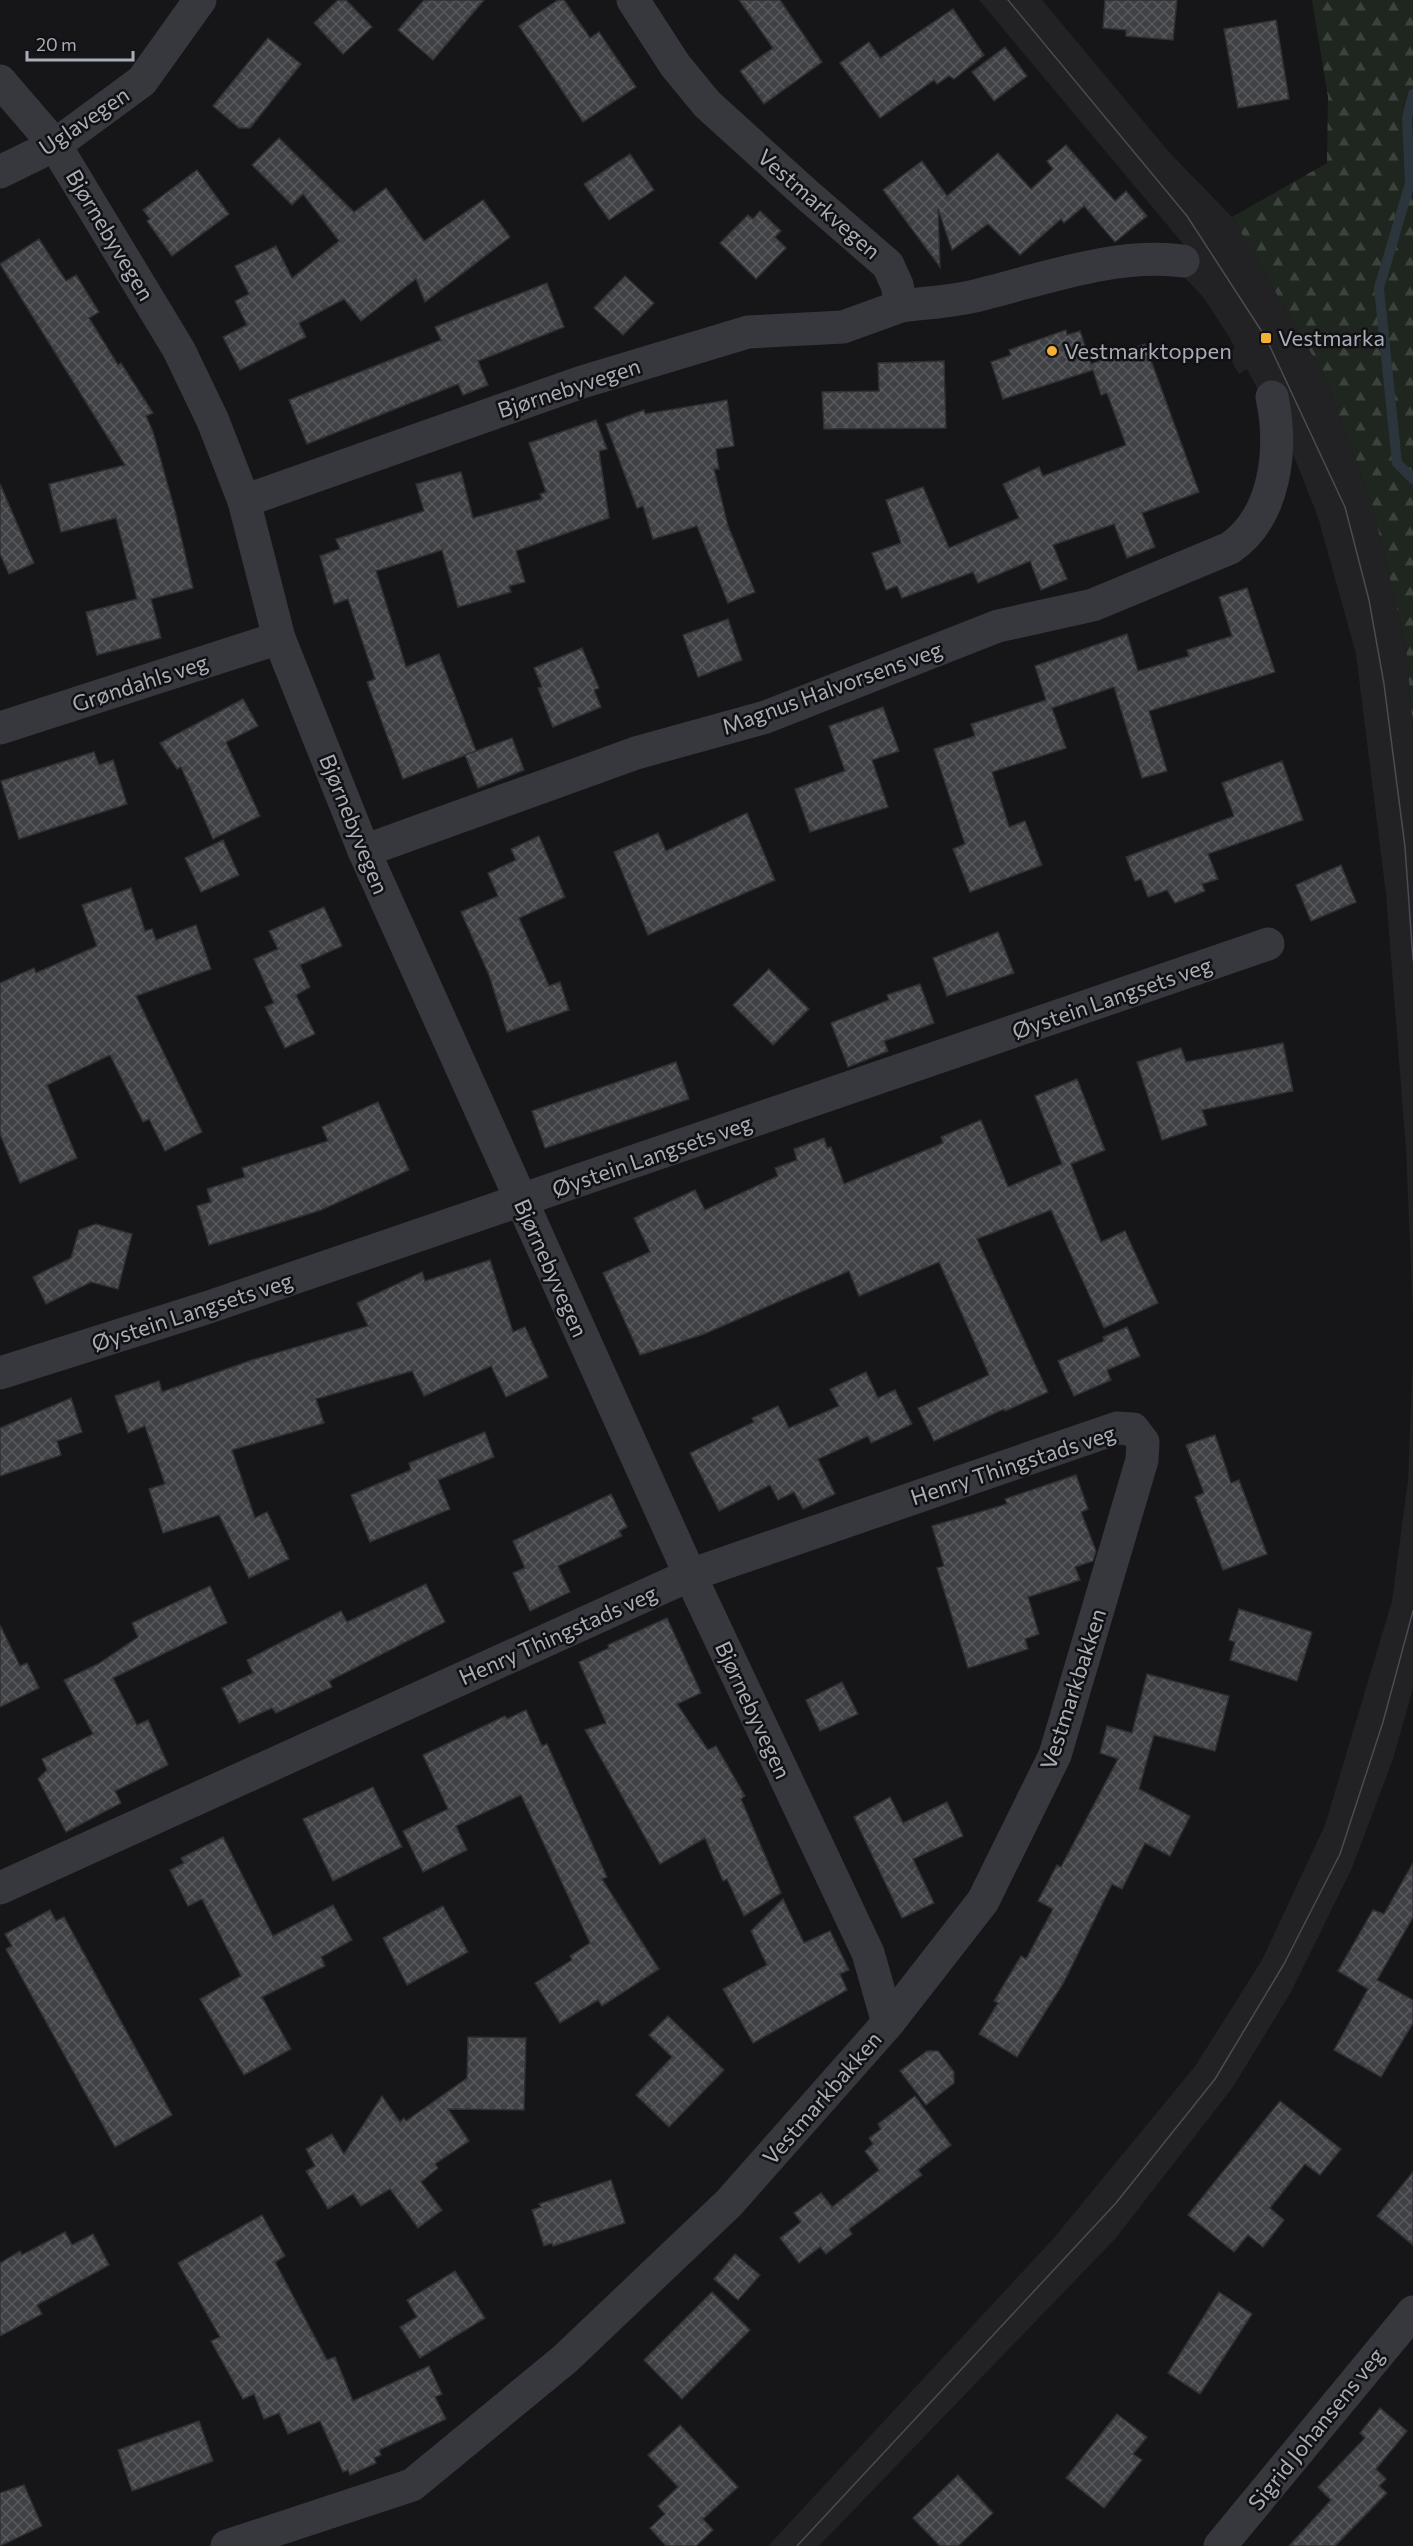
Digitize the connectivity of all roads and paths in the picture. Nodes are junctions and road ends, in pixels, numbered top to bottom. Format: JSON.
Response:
{"nodes":[{"id":1,"x":200,"y":0,"type":"edge"},
{"id":2,"x":633,"y":0,"type":"edge"},
{"id":3,"x":0,"y":81,"type":"edge"},
{"id":4,"x":56,"y":145,"type":"junction"},
{"id":5,"x":0,"y":172,"type":"edge"},
{"id":6,"x":1183,"y":261,"type":"dead end"},
{"id":7,"x":901,"y":306,"type":"junction"},
{"id":8,"x":1272,"y":397,"type":"dead end"},
{"id":9,"x":243,"y":501,"type":"junction"},
{"id":10,"x":279,"y":638,"type":"junction"},
{"id":11,"x":0,"y":728,"type":"edge"},
{"id":12,"x":364,"y":851,"type":"junction"},
{"id":13,"x":1268,"y":944,"type":"dead end"},
{"id":14,"x":521,"y":1201,"type":"junction"},
{"id":15,"x":0,"y":1373,"type":"edge"},
{"id":16,"x":1133,"y":1429,"type":"joint"},
{"id":17,"x":690,"y":1575,"type":"junction"},
{"id":18,"x":0,"y":1888,"type":"edge"},
{"id":19,"x":888,"y":2023,"type":"junction"},
{"id":20,"x":1413,"y":2312,"type":"edge"},
{"id":21,"x":227,"y":2546,"type":"edge"},
{"id":22,"x":1220,"y":2546,"type":"edge"}],
"edges":[{"from":1,"to":4,"type":"street","name":"Uglavegen"},
{"from":2,"to":7,"type":"street","name":"Vestmarkvegen"},
{"from":3,"to":4,"type":"street","name":"Bjørnebyvegen"},
{"from":4,"to":5,"type":"street","name":"Uglavegen"},
{"from":4,"to":9,"type":"street","name":"Bjørnebyvegen"},
{"from":6,"to":7,"type":"street"},
{"from":7,"to":9,"type":"street","name":"Bjørnebyvegen"},
{"from":8,"to":12,"type":"street","name":"Magnus Halvorsens veg"},
{"from":9,"to":10,"type":"street","name":"Bjørnebyvegen"},
{"from":10,"to":11,"type":"street","name":"Grøndahls veg"},
{"from":10,"to":12,"type":"street","name":"Bjørnebyvegen"},
{"from":12,"to":14,"type":"street","name":"Bjørnebyvegen"},
{"from":13,"to":14,"type":"street","name":"Øystein Langsets veg"},
{"from":14,"to":15,"type":"street","name":"Øystein Langsets veg"},
{"from":14,"to":17,"type":"street","name":"Bjørnebyvegen"},
{"from":16,"to":17,"type":"street","name":"Henry Thingstads veg"},
{"from":16,"to":19,"type":"street","name":"Vestmarkbakken"},
{"from":17,"to":18,"type":"street","name":"Henry Thingstads veg"},
{"from":17,"to":19,"type":"street","name":"Bjørnebyvegen"},
{"from":19,"to":21,"type":"street","name":"Vestmarkbakken"},
{"from":20,"to":22,"type":"street","name":"Sigrid Johansens veg"}]}
